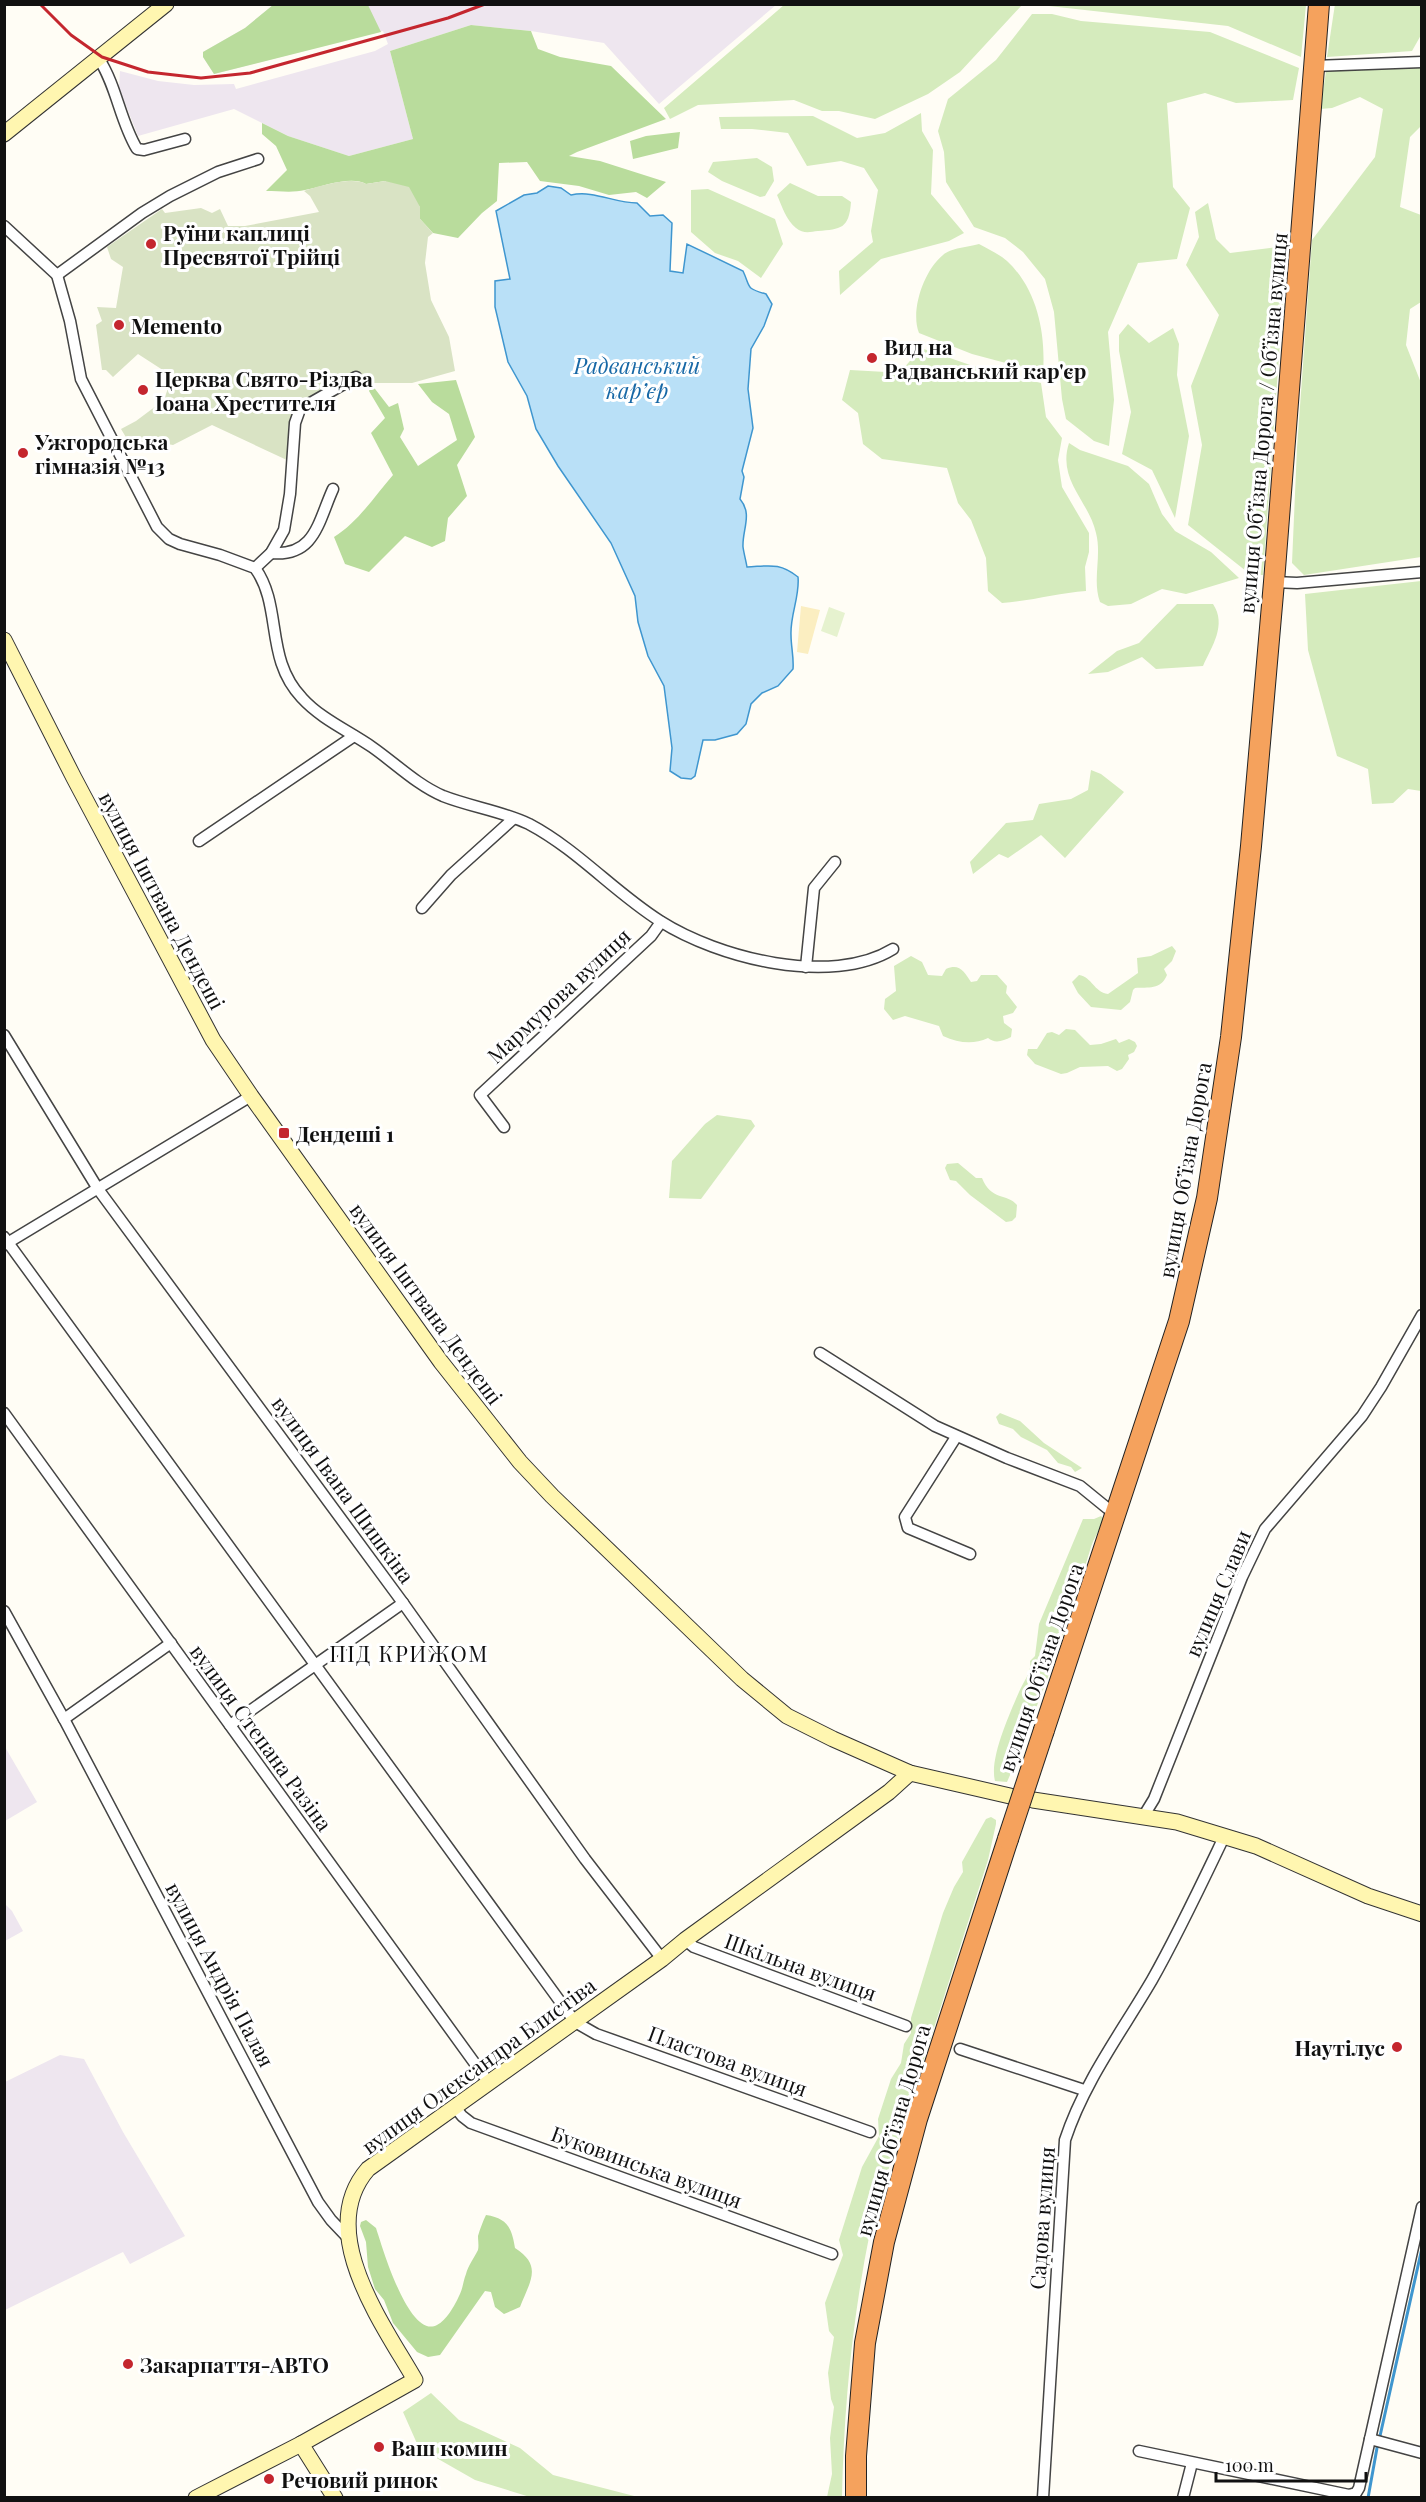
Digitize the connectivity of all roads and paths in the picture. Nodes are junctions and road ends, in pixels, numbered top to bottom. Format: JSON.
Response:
{"nodes":[{"id":1,"x":166,"y":4,"type":"edge"},
{"id":2,"x":1321,"y":7,"type":"edge"},
{"id":3,"x":99,"y":59,"type":"junction"},
{"id":4,"x":1421,"y":60,"type":"edge"},
{"id":5,"x":1314,"y":66,"type":"junction"},
{"id":6,"x":4,"y":134,"type":"edge"},
{"id":7,"x":185,"y":139,"type":"dead end"},
{"id":8,"x":258,"y":159,"type":"dead end"},
{"id":9,"x":4,"y":226,"type":"edge"},
{"id":10,"x":57,"y":275,"type":"junction"},
{"id":11,"x":356,"y":377,"type":"dead end"},
{"id":12,"x":333,"y":489,"type":"dead end"},
{"id":13,"x":271,"y":553,"type":"junction"},
{"id":14,"x":255,"y":568,"type":"junction"},
{"id":15,"x":1422,"y":572,"type":"edge"},
{"id":16,"x":1274,"y":582,"type":"junction"},
{"id":17,"x":4,"y":640,"type":"edge"},
{"id":18,"x":354,"y":735,"type":"junction"},
{"id":19,"x":513,"y":819,"type":"junction"},
{"id":20,"x":199,"y":841,"type":"dead end"},
{"id":21,"x":1251,"y":846,"type":"joint"},
{"id":22,"x":835,"y":862,"type":"dead end"},
{"id":23,"x":422,"y":908,"type":"dead end"},
{"id":24,"x":661,"y":922,"type":"junction"},
{"id":25,"x":893,"y":949,"type":"dead end"},
{"id":26,"x":806,"y":967,"type":"junction"},
{"id":27,"x":4,"y":1035,"type":"edge"},
{"id":28,"x":251,"y":1096,"type":"junction"},
{"id":29,"x":504,"y":1127,"type":"dead end"},
{"id":30,"x":98,"y":1189,"type":"junction"},
{"id":31,"x":6,"y":1241,"type":"edge"},
{"id":32,"x":1422,"y":1315,"type":"edge"},
{"id":33,"x":820,"y":1353,"type":"dead end"},
{"id":34,"x":4,"y":1413,"type":"edge"},
{"id":35,"x":956,"y":1437,"type":"junction"},
{"id":36,"x":1118,"y":1513,"type":"junction"},
{"id":37,"x":969,"y":1554,"type":"dead end"},
{"id":38,"x":404,"y":1603,"type":"junction"},
{"id":39,"x":4,"y":1611,"type":"edge"},
{"id":40,"x":171,"y":1643,"type":"junction"},
{"id":41,"x":316,"y":1664,"type":"junction"},
{"id":42,"x":64,"y":1719,"type":"junction"},
{"id":43,"x":230,"y":1725,"type":"junction"},
{"id":44,"x":910,"y":1773,"type":"junction"},
{"id":45,"x":1010,"y":1796,"type":"dead end"},
{"id":46,"x":1033,"y":1800,"type":"dead end"},
{"id":47,"x":1143,"y":1817,"type":"junction"},
{"id":48,"x":1224,"y":1837,"type":"junction"},
{"id":49,"x":1422,"y":1914,"type":"edge"},
{"id":50,"x":685,"y":1940,"type":"junction"},
{"id":51,"x":662,"y":1959,"type":"junction"},
{"id":52,"x":575,"y":2022,"type":"junction"},
{"id":53,"x":906,"y":2026,"type":"dead end"},
{"id":54,"x":960,"y":2049,"type":"dead end"},
{"id":55,"x":489,"y":2083,"type":"junction"},
{"id":56,"x":1084,"y":2090,"type":"junction"},
{"id":57,"x":455,"y":2107,"type":"junction"},
{"id":58,"x":870,"y":2132,"type":"dead end"},
{"id":59,"x":1422,"y":2207,"type":"edge"},
{"id":60,"x":351,"y":2240,"type":"junction"},
{"id":61,"x":832,"y":2254,"type":"dead end"},
{"id":62,"x":1370,"y":2439,"type":"junction"},
{"id":63,"x":301,"y":2444,"type":"junction"},
{"id":64,"x":1139,"y":2451,"type":"dead end"},
{"id":65,"x":1422,"y":2453,"type":"edge"},
{"id":66,"x":1192,"y":2463,"type":"junction"},
{"id":67,"x":196,"y":2498,"type":"edge"},
{"id":68,"x":335,"y":2498,"type":"edge"},
{"id":69,"x":856,"y":2498,"type":"edge"},
{"id":70,"x":1043,"y":2498,"type":"edge"},
{"id":71,"x":1183,"y":2498,"type":"edge"}],
"edges":[{"from":1,"to":3,"type":"street"},
{"from":2,"to":5,"type":"highway","name":"вулиця Обʼїзна Дорога / Обʼїзна вулиця"},
{"from":3,"to":6,"type":"street"},
{"from":3,"to":7,"type":"street"},
{"from":4,"to":5,"type":"street"},
{"from":5,"to":16,"type":"highway","name":"вулиця Обʼїзна Дорога / Обʼїзна вулиця"},
{"from":8,"to":10,"type":"street"},
{"from":9,"to":10,"type":"street"},
{"from":10,"to":14,"type":"street"},
{"from":11,"to":13,"type":"street"},
{"from":12,"to":13,"type":"street"},
{"from":13,"to":14,"type":"street"},
{"from":14,"to":18,"type":"street"},
{"from":15,"to":16,"type":"street"},
{"from":16,"to":21,"type":"highway","name":"вулиця Обʼїзна Дорога / Обʼїзна вулиця"},
{"from":17,"to":28,"type":"street","name":"вулиця Іштвана Дендеші"},
{"from":18,"to":19,"type":"street"},
{"from":18,"to":20,"type":"street"},
{"from":19,"to":23,"type":"street"},
{"from":19,"to":24,"type":"street"},
{"from":21,"to":36,"type":"highway","name":"вулиця Обʼїзна Дорога"},
{"from":22,"to":26,"type":"street"},
{"from":24,"to":26,"type":"street"},
{"from":24,"to":29,"type":"street","name":"Мармурова вулиця"},
{"from":25,"to":26,"type":"street"},
{"from":27,"to":30,"type":"street","name":"вулиця Івана Шишкіна"},
{"from":28,"to":30,"type":"street"},
{"from":28,"to":44,"type":"street","name":"вулиця Іштвана Дендеші"},
{"from":30,"to":31,"type":"street"},
{"from":30,"to":38,"type":"street","name":"вулиця Івана Шишкіна"},
{"from":31,"to":41,"type":"street"},
{"from":32,"to":47,"type":"street","name":"вулиця Слави"},
{"from":33,"to":35,"type":"street"},
{"from":34,"to":40,"type":"street","name":"вулиця Степана Разіна"},
{"from":35,"to":36,"type":"street"},
{"from":35,"to":37,"type":"street"},
{"from":36,"to":69,"type":"highway","name":"вулиця Обʼїзна Дорога","bridge":true},
{"from":38,"to":41,"type":"street"},
{"from":38,"to":51,"type":"street","name":"вулиця Івана Шишкіна"},
{"from":39,"to":42,"type":"street","name":"вулиця Андрія Палая"},
{"from":40,"to":42,"type":"street"},
{"from":40,"to":43,"type":"street","name":"вулиця Степана Разіна"},
{"from":41,"to":43,"type":"street"},
{"from":41,"to":52,"type":"street"},
{"from":42,"to":60,"type":"street","name":"вулиця Андрія Палая"},
{"from":43,"to":55,"type":"street","name":"вулиця Степана Разіна"},
{"from":44,"to":45,"type":"street","name":"вулиця Іштвана Дендеші"},
{"from":44,"to":50,"type":"street","name":"вулиця Олександра Блистіва"},
{"from":46,"to":47,"type":"street"},
{"from":47,"to":48,"type":"street"},
{"from":48,"to":49,"type":"street"},
{"from":48,"to":56,"type":"street","name":"Садова вулиця"},
{"from":50,"to":51,"type":"street","name":"вулиця Олександра Блистіва"},
{"from":50,"to":53,"type":"street","name":"Шкільна вулиця"},
{"from":51,"to":52,"type":"street","name":"вулиця Олександра Блистіва"},
{"from":52,"to":55,"type":"street","name":"вулиця Олександра Блистіва"},
{"from":52,"to":58,"type":"street","name":"Пластова вулиця"},
{"from":54,"to":56,"type":"street"},
{"from":55,"to":57,"type":"street","name":"вулиця Олександра Блистіва"},
{"from":56,"to":70,"type":"street","name":"Садова вулиця"},
{"from":57,"to":60,"type":"street","name":"вулиця Олександра Блистіва"},
{"from":57,"to":61,"type":"street","name":"Буковинська вулиця"},
{"from":59,"to":62,"type":"street"},
{"from":60,"to":63,"type":"street","name":"вулиця Олександра Блистіва"},
{"from":62,"to":65,"type":"street"},
{"from":62,"to":66,"type":"street"},
{"from":63,"to":67,"type":"street","name":"вулиця Олександра Блистіва"},
{"from":63,"to":68,"type":"street"},
{"from":64,"to":66,"type":"street"},
{"from":66,"to":71,"type":"street"}]}
